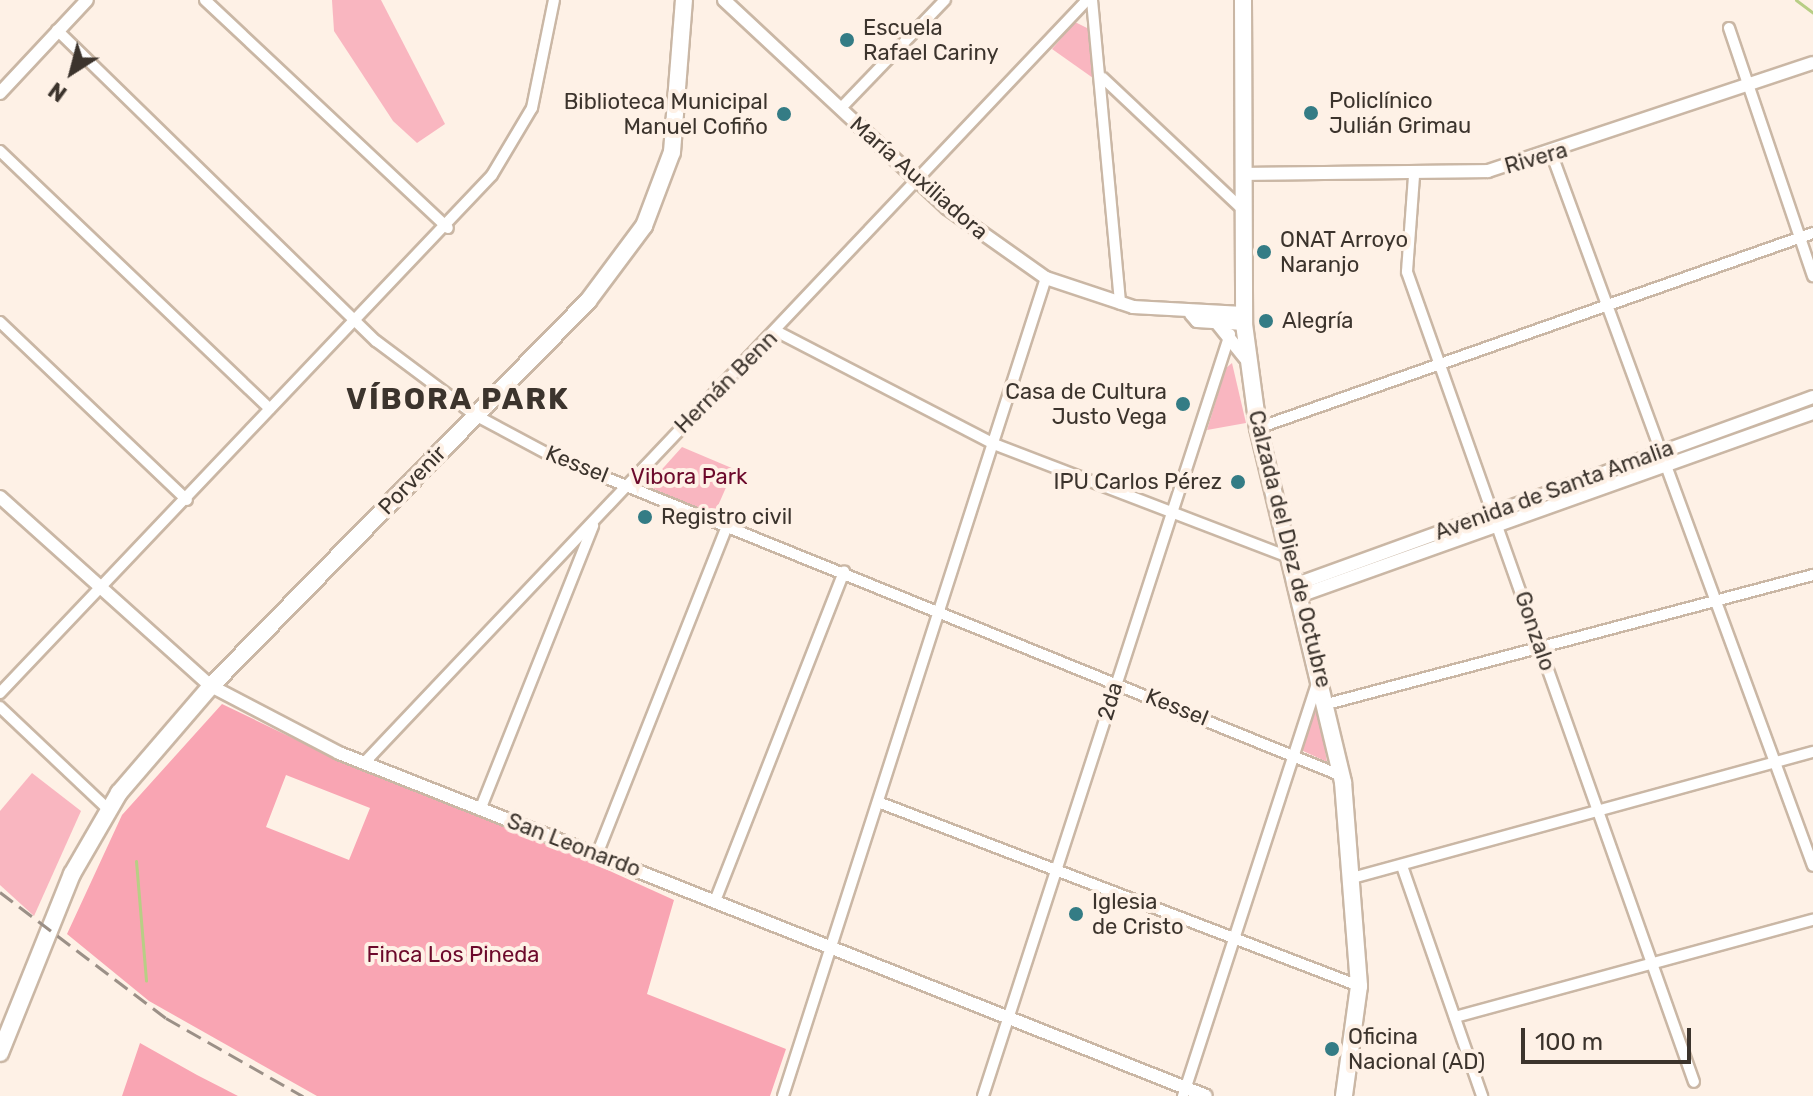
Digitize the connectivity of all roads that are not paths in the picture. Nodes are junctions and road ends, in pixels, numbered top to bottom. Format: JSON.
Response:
{"nodes":[{"id":1,"x":87,"y":0,"type":"edge"},
{"id":2,"x":205,"y":0,"type":"edge"},
{"id":3,"x":554,"y":0,"type":"edge"},
{"id":4,"x":684,"y":0,"type":"edge"},
{"id":5,"x":724,"y":0,"type":"edge"},
{"id":6,"x":945,"y":0,"type":"edge"},
{"id":7,"x":1090,"y":0,"type":"edge"},
{"id":8,"x":1243,"y":0,"type":"edge"},
{"id":9,"x":1729,"y":28,"type":"dead end"},
{"id":10,"x":57,"y":30,"type":"junction"},
{"id":11,"x":1813,"y":63,"type":"edge"},
{"id":12,"x":1103,"y":78,"type":"junction"},
{"id":13,"x":1748,"y":86,"type":"junction"},
{"id":14,"x":0,"y":93,"type":"edge"},
{"id":15,"x":841,"y":108,"type":"junction"},
{"id":16,"x":0,"y":151,"type":"edge"},
{"id":17,"x":1552,"y":155,"type":"junction"},
{"id":18,"x":1245,"y":174,"type":"junction"},
{"id":19,"x":1414,"y":176,"type":"junction"},
{"id":20,"x":919,"y":182,"type":"junction"},
{"id":21,"x":1245,"y":212,"type":"junction"},
{"id":22,"x":448,"y":228,"type":"junction"},
{"id":23,"x":1813,"y":233,"type":"edge"},
{"id":24,"x":1801,"y":237,"type":"junction"},
{"id":25,"x":1813,"y":276,"type":"edge"},
{"id":26,"x":1046,"y":278,"type":"junction"},
{"id":27,"x":1120,"y":304,"type":"junction"},
{"id":28,"x":1608,"y":306,"type":"junction"},
{"id":29,"x":1191,"y":314,"type":"junction"},
{"id":30,"x":1237,"y":321,"type":"junction"},
{"id":31,"x":0,"y":322,"type":"edge"},
{"id":32,"x":357,"y":322,"type":"junction"},
{"id":33,"x":776,"y":331,"type":"junction"},
{"id":34,"x":1438,"y":364,"type":"junction"},
{"id":35,"x":1813,"y":397,"type":"edge"},
{"id":36,"x":270,"y":409,"type":"junction"},
{"id":37,"x":1813,"y":413,"type":"edge"},
{"id":38,"x":475,"y":415,"type":"junction"},
{"id":39,"x":1258,"y":428,"type":"junction"},
{"id":40,"x":994,"y":444,"type":"junction"},
{"id":41,"x":1660,"y":452,"type":"junction"},
{"id":42,"x":1664,"y":465,"type":"junction"},
{"id":43,"x":626,"y":483,"type":"junction"},
{"id":44,"x":0,"y":497,"type":"edge"},
{"id":45,"x":187,"y":500,"type":"junction"},
{"id":46,"x":1169,"y":511,"type":"junction"},
{"id":47,"x":1495,"y":517,"type":"junction"},
{"id":48,"x":596,"y":519,"type":"junction"},
{"id":49,"x":727,"y":526,"type":"junction"},
{"id":50,"x":1288,"y":557,"type":"junction"},
{"id":51,"x":844,"y":571,"type":"junction"},
{"id":52,"x":1813,"y":575,"type":"edge"},
{"id":53,"x":1298,"y":590,"type":"junction"},
{"id":54,"x":99,"y":593,"type":"junction"},
{"id":55,"x":1714,"y":605,"type":"junction"},
{"id":56,"x":939,"y":609,"type":"junction"},
{"id":57,"x":1541,"y":647,"type":"junction"},
{"id":58,"x":1320,"y":677,"type":"junction"},
{"id":59,"x":1116,"y":683,"type":"junction"},
{"id":60,"x":211,"y":686,"type":"junction"},
{"id":61,"x":0,"y":693,"type":"edge"},
{"id":62,"x":1327,"y":704,"type":"junction"},
{"id":63,"x":0,"y":707,"type":"edge"},
{"id":64,"x":1290,"y":751,"type":"junction"},
{"id":65,"x":1813,"y":752,"type":"edge"},
{"id":66,"x":364,"y":763,"type":"junction"},
{"id":67,"x":1771,"y":766,"type":"junction"},
{"id":68,"x":1342,"y":776,"type":"junction"},
{"id":69,"x":878,"y":802,"type":"junction"},
{"id":70,"x":108,"y":809,"type":"junction"},
{"id":71,"x":480,"y":810,"type":"junction"},
{"id":72,"x":1596,"y":812,"type":"junction"},
{"id":73,"x":598,"y":852,"type":"junction"},
{"id":74,"x":1402,"y":866,"type":"junction"},
{"id":75,"x":1813,"y":866,"type":"edge"},
{"id":76,"x":1056,"y":871,"type":"junction"},
{"id":77,"x":1352,"y":878,"type":"junction"},
{"id":78,"x":715,"y":901,"type":"junction"},
{"id":79,"x":1813,"y":920,"type":"edge"},
{"id":80,"x":1233,"y":941,"type":"junction"},
{"id":81,"x":830,"y":948,"type":"junction"},
{"id":82,"x":1653,"y":965,"type":"junction"},
{"id":83,"x":1359,"y":986,"type":"junction"},
{"id":84,"x":1455,"y":1017,"type":"junction"},
{"id":85,"x":1008,"y":1018,"type":"junction"},
{"id":86,"x":0,"y":1053,"type":"edge"},
{"id":87,"x":1694,"y":1082,"type":"dead end"},
{"id":88,"x":1184,"y":1092,"type":"edge"},
{"id":89,"x":783,"y":1096,"type":"edge"},
{"id":90,"x":983,"y":1096,"type":"edge"},
{"id":91,"x":1206,"y":1096,"type":"edge"},
{"id":92,"x":1344,"y":1096,"type":"edge"},
{"id":93,"x":1482,"y":1096,"type":"edge"}],
"edges":[{"from":1,"to":10,"type":"street"},
{"from":2,"to":22,"type":"street"},
{"from":3,"to":22,"type":"street"},
{"from":4,"to":38,"type":"main road","name":"Porvenir"},
{"from":5,"to":15,"type":"street","name":"María Auxiliadora"},
{"from":6,"to":15,"type":"street"},
{"from":7,"to":12,"type":"street"},
{"from":7,"to":20,"type":"street","name":"Hernán Benn"},
{"from":8,"to":18,"type":"main road","name":"Calzada del Diez de Octubre"},
{"from":9,"to":13,"type":"street"},
{"from":10,"to":14,"type":"street"},
{"from":10,"to":32,"type":"street","name":"Kessel"},
{"from":11,"to":13,"type":"street","name":"Rivera"},
{"from":12,"to":21,"type":"street"},
{"from":12,"to":27,"type":"street"},
{"from":13,"to":17,"type":"street","name":"Rivera"},
{"from":13,"to":24,"type":"street"},
{"from":15,"to":20,"type":"street","name":"María Auxiliadora"},
{"from":16,"to":36,"type":"street"},
{"from":17,"to":19,"type":"street","name":"Rivera"},
{"from":17,"to":28,"type":"street"},
{"from":18,"to":19,"type":"street","name":"Rivera"},
{"from":18,"to":21,"type":"main road","name":"Calzada del Diez de Octubre"},
{"from":19,"to":34,"type":"street","name":"Gonzalo"},
{"from":20,"to":26,"type":"street","name":"María Auxiliadora"},
{"from":20,"to":33,"type":"street","name":"Hernán Benn"},
{"from":21,"to":30,"type":"main road","name":"Calzada del Diez de Octubre"},
{"from":22,"to":32,"type":"street"},
{"from":23,"to":24,"type":"street"},
{"from":24,"to":25,"type":"street"},
{"from":24,"to":28,"type":"street"},
{"from":26,"to":27,"type":"street","name":"María Auxiliadora"},
{"from":26,"to":40,"type":"street"},
{"from":27,"to":29,"type":"street","name":"María Auxiliadora"},
{"from":28,"to":34,"type":"street"},
{"from":28,"to":41,"type":"street"},
{"from":29,"to":30,"type":"street","name":"María Auxiliadora"},
{"from":29,"to":30,"type":"street","name":"María Auxiliadora"},
{"from":30,"to":39,"type":"main road","name":"Calzada del Diez de Octubre"},
{"from":30,"to":46,"type":"street","name":"2da"},
{"from":31,"to":45,"type":"street"},
{"from":32,"to":36,"type":"street"},
{"from":32,"to":38,"type":"street","name":"Kessel"},
{"from":33,"to":40,"type":"street"},
{"from":33,"to":43,"type":"street","name":"Hernán Benn"},
{"from":34,"to":39,"type":"street"},
{"from":34,"to":47,"type":"street","name":"Gonzalo"},
{"from":35,"to":41,"type":"street","name":"Avenida de Santa Amalia"},
{"from":36,"to":45,"type":"street"},
{"from":37,"to":42,"type":"street","name":"Avenida de Santa Amalia"},
{"from":38,"to":43,"type":"street","name":"Kessel"},
{"from":38,"to":60,"type":"main road","name":"Porvenir"},
{"from":39,"to":50,"type":"main road","name":"Calzada del Diez de Octubre"},
{"from":40,"to":46,"type":"street"},
{"from":40,"to":56,"type":"street"},
{"from":41,"to":42,"type":"street"},
{"from":41,"to":47,"type":"street","name":"Avenida de Santa Amalia"},
{"from":42,"to":47,"type":"street","name":"Avenida de Santa Amalia"},
{"from":42,"to":55,"type":"street"},
{"from":43,"to":48,"type":"street","name":"Hernán Benn"},
{"from":43,"to":49,"type":"street","name":"Kessel"},
{"from":44,"to":54,"type":"street","name":"San Leonardo"},
{"from":45,"to":54,"type":"street"},
{"from":46,"to":50,"type":"street"},
{"from":46,"to":59,"type":"street","name":"2da"},
{"from":47,"to":53,"type":"street","name":"Avenida de Santa Amalia"},
{"from":47,"to":57,"type":"street","name":"Gonzalo"},
{"from":48,"to":66,"type":"street","name":"Hernán Benn"},
{"from":48,"to":71,"type":"street"},
{"from":49,"to":51,"type":"street","name":"Kessel"},
{"from":49,"to":73,"type":"street"},
{"from":50,"to":53,"type":"main road","name":"Calzada del Diez de Octubre"},
{"from":51,"to":56,"type":"street","name":"Kessel"},
{"from":51,"to":78,"type":"street"},
{"from":52,"to":55,"type":"street"},
{"from":53,"to":58,"type":"main road","name":"Calzada del Diez de Octubre"},
{"from":54,"to":60,"type":"street","name":"San Leonardo"},
{"from":54,"to":61,"type":"street"},
{"from":55,"to":57,"type":"street"},
{"from":55,"to":67,"type":"street"},
{"from":56,"to":59,"type":"street","name":"Kessel"},
{"from":56,"to":69,"type":"street"},
{"from":57,"to":62,"type":"street"},
{"from":57,"to":72,"type":"street","name":"Gonzalo"},
{"from":58,"to":62,"type":"main road","name":"Calzada del Diez de Octubre"},
{"from":58,"to":64,"type":"street"},
{"from":59,"to":64,"type":"street","name":"Kessel"},
{"from":59,"to":76,"type":"street","name":"2da"},
{"from":60,"to":66,"type":"street","name":"San Leonardo"},
{"from":60,"to":70,"type":"main road","name":"Porvenir"},
{"from":62,"to":68,"type":"main road","name":"Calzada del Diez de Octubre"},
{"from":63,"to":70,"type":"street"},
{"from":64,"to":68,"type":"street","name":"Kessel"},
{"from":64,"to":80,"type":"street"},
{"from":65,"to":67,"type":"street"},
{"from":66,"to":71,"type":"street","name":"San Leonardo"},
{"from":67,"to":72,"type":"street"},
{"from":67,"to":75,"type":"street"},
{"from":68,"to":77,"type":"main road","name":"Calzada del Diez de Octubre"},
{"from":69,"to":76,"type":"street"},
{"from":69,"to":81,"type":"street"},
{"from":70,"to":86,"type":"main road","name":"Porvenir"},
{"from":71,"to":73,"type":"street","name":"San Leonardo"},
{"from":72,"to":74,"type":"street"},
{"from":72,"to":82,"type":"street","name":"Gonzalo"},
{"from":73,"to":78,"type":"street","name":"San Leonardo"},
{"from":74,"to":77,"type":"street"},
{"from":74,"to":84,"type":"street"},
{"from":76,"to":80,"type":"street"},
{"from":76,"to":85,"type":"street","name":"2da"},
{"from":77,"to":83,"type":"main road","name":"Calzada del Diez de Octubre"},
{"from":78,"to":81,"type":"street","name":"San Leonardo"},
{"from":79,"to":82,"type":"street"},
{"from":80,"to":83,"type":"street"},
{"from":80,"to":88,"type":"street"},
{"from":81,"to":85,"type":"street","name":"San Leonardo"},
{"from":81,"to":89,"type":"street"},
{"from":82,"to":84,"type":"street"},
{"from":82,"to":87,"type":"street","name":"Gonzalo"},
{"from":83,"to":92,"type":"main road","name":"Calzada del Diez de Octubre"},
{"from":84,"to":93,"type":"street"},
{"from":85,"to":88,"type":"street","name":"San Leonardo"},
{"from":85,"to":90,"type":"street","name":"2da"},
{"from":88,"to":91,"type":"street","name":"San Leonardo"}]}
